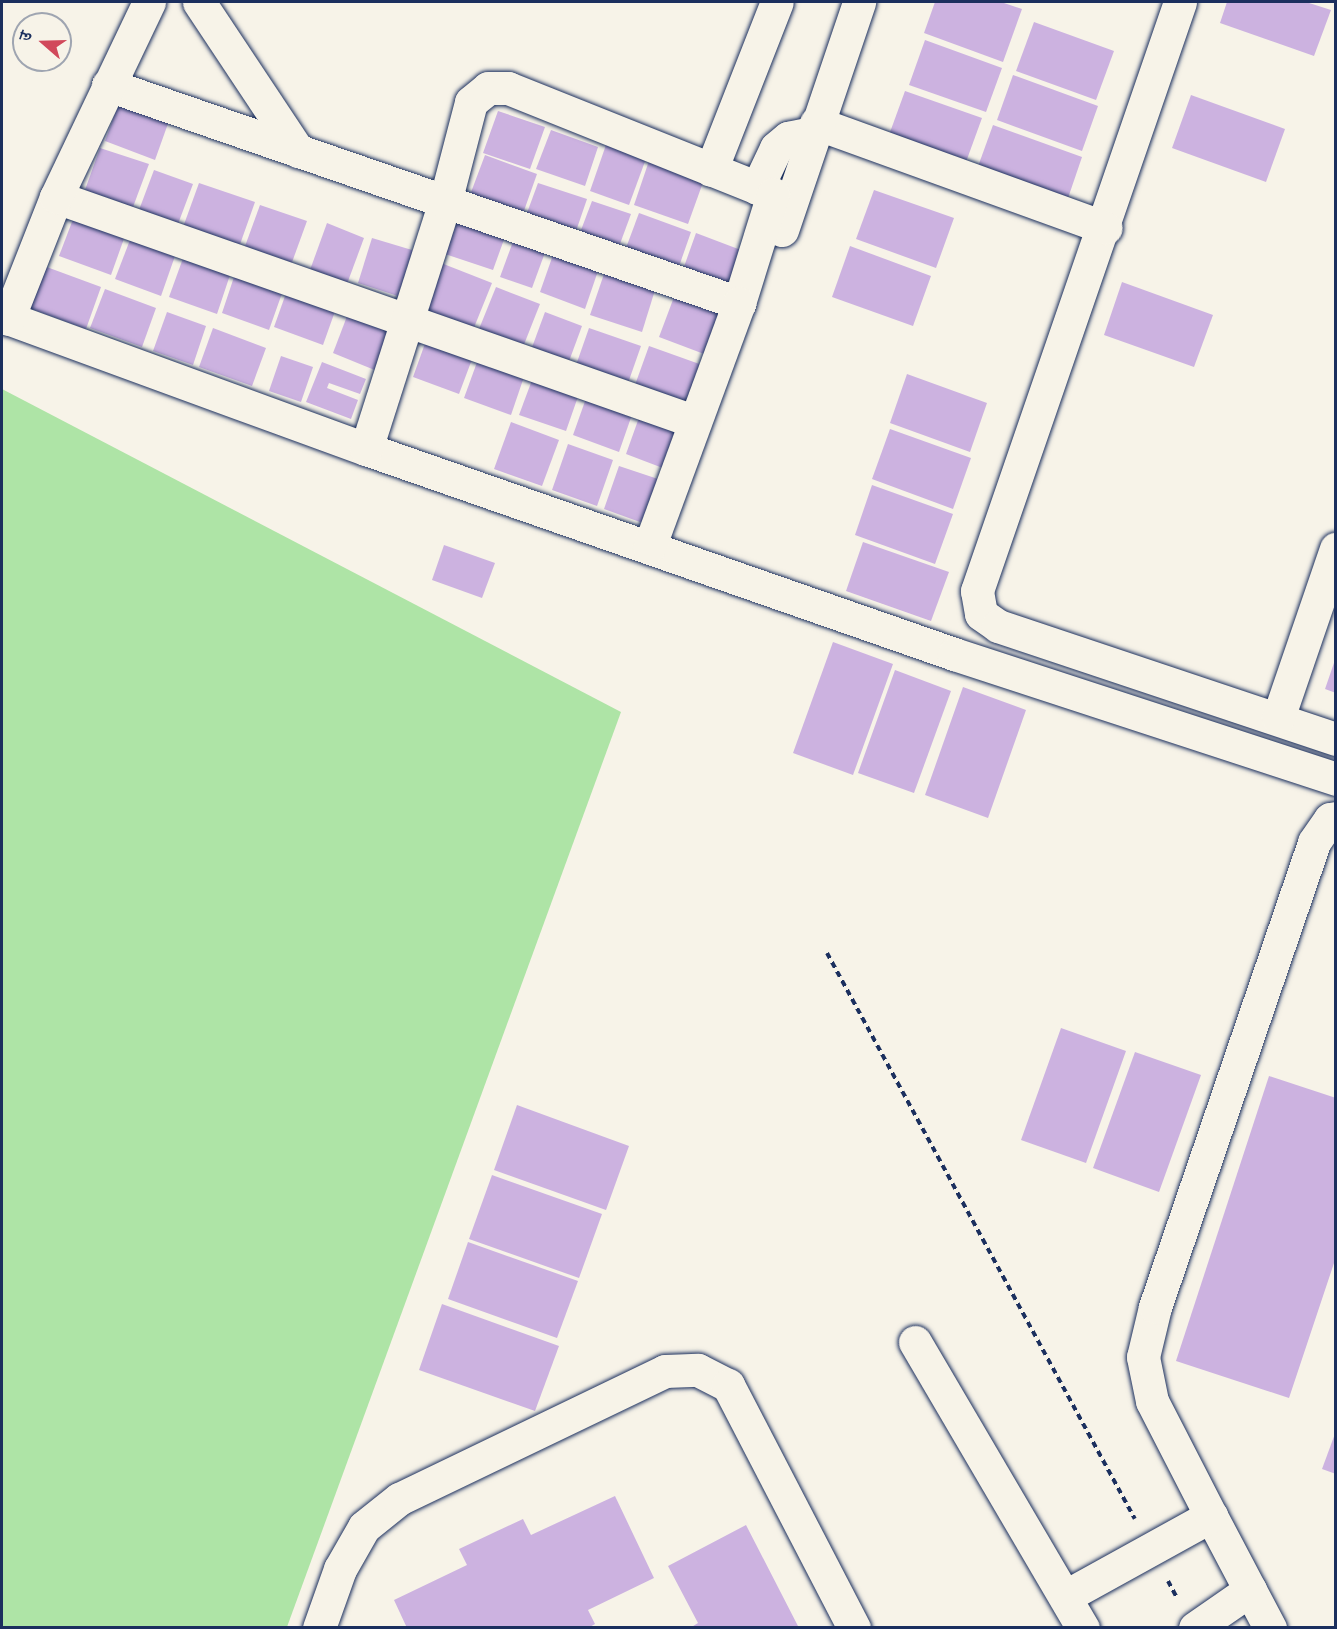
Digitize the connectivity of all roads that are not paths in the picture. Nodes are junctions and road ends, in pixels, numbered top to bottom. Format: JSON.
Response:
{"nodes":[{"id":1,"x":149,"y":2,"type":"edge"},
{"id":2,"x":199,"y":2,"type":"edge"},
{"id":3,"x":777,"y":2,"type":"edge"},
{"id":4,"x":859,"y":2,"type":"edge"},
{"id":5,"x":1180,"y":2,"type":"edge"},
{"id":6,"x":108,"y":85,"type":"junction"},
{"id":7,"x":814,"y":128,"type":"junction"},
{"id":8,"x":298,"y":151,"type":"junction"},
{"id":9,"x":711,"y":170,"type":"junction"},
{"id":10,"x":757,"y":188,"type":"junction"},
{"id":11,"x":56,"y":197,"type":"junction"},
{"id":12,"x":446,"y":202,"type":"junction"},
{"id":13,"x":1106,"y":228,"type":"junction"},
{"id":14,"x":774,"y":257,"type":"dead end"},
{"id":15,"x":739,"y":303,"type":"junction"},
{"id":16,"x":5,"y":318,"type":"edge"},
{"id":17,"x":409,"y":319,"type":"junction"},
{"id":18,"x":693,"y":421,"type":"junction"},
{"id":19,"x":366,"y":449,"type":"junction"},
{"id":20,"x":649,"y":547,"type":"junction"},
{"id":21,"x":1335,"y":549,"type":"edge"},
{"id":22,"x":1278,"y":718,"type":"junction"},
{"id":23,"x":1335,"y":739,"type":"edge"},
{"id":24,"x":1335,"y":779,"type":"edge"},
{"id":25,"x":1335,"y":818,"type":"edge"},
{"id":26,"x":915,"y":1342,"type":"dead end"},
{"id":27,"x":1211,"y":1516,"type":"junction"},
{"id":28,"x":1250,"y":1590,"type":"junction"},
{"id":29,"x":1066,"y":1596,"type":"junction"},
{"id":30,"x":1189,"y":1618,"type":"edge"},
{"id":31,"x":320,"y":1628,"type":"edge"},
{"id":32,"x":854,"y":1628,"type":"edge"},
{"id":33,"x":1083,"y":1628,"type":"edge"},
{"id":34,"x":1270,"y":1628,"type":"edge"}],
"edges":[{"from":1,"to":6,"type":"street"},
{"from":2,"to":8,"type":"street"},
{"from":3,"to":9,"type":"street"},
{"from":4,"to":7,"type":"street"},
{"from":5,"to":13,"type":"street"},
{"from":6,"to":8,"type":"street"},
{"from":6,"to":11,"type":"street"},
{"from":7,"to":10,"type":"street"},
{"from":7,"to":13,"type":"street"},
{"from":7,"to":14,"type":"street"},
{"from":8,"to":12,"type":"street"},
{"from":9,"to":10,"type":"street"},
{"from":9,"to":12,"type":"street"},
{"from":10,"to":15,"type":"street"},
{"from":11,"to":16,"type":"street"},
{"from":11,"to":17,"type":"street"},
{"from":12,"to":15,"type":"street"},
{"from":12,"to":17,"type":"street"},
{"from":13,"to":22,"type":"street"},
{"from":15,"to":18,"type":"street"},
{"from":16,"to":19,"type":"street"},
{"from":17,"to":18,"type":"street"},
{"from":17,"to":19,"type":"street"},
{"from":18,"to":20,"type":"street"},
{"from":19,"to":20,"type":"street"},
{"from":20,"to":24,"type":"street"},
{"from":21,"to":22,"type":"street"},
{"from":22,"to":23,"type":"street"},
{"from":25,"to":27,"type":"street"},
{"from":26,"to":29,"type":"street"},
{"from":27,"to":28,"type":"street"},
{"from":27,"to":29,"type":"street"},
{"from":28,"to":30,"type":"street"},
{"from":28,"to":34,"type":"street"},
{"from":29,"to":33,"type":"street"},
{"from":31,"to":32,"type":"street"}]}
